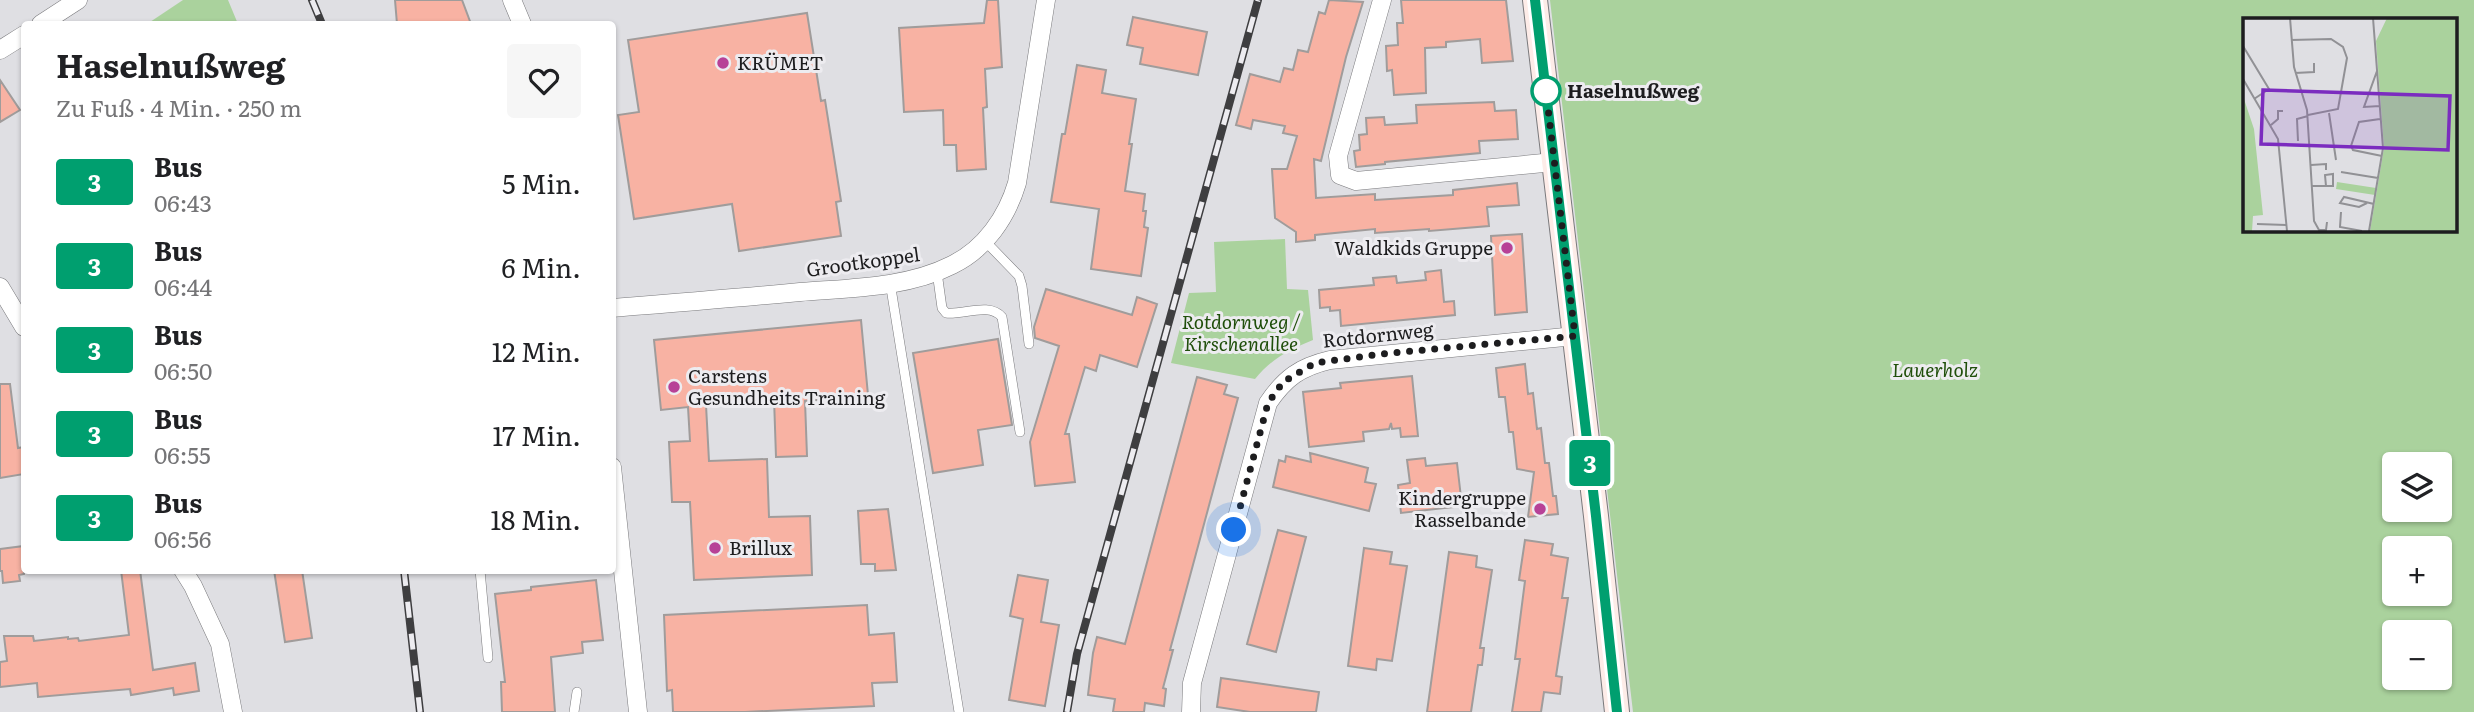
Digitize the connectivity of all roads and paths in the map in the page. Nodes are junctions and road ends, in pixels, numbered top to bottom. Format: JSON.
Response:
{"nodes":[{"id":1,"x":78,"y":0,"type":"edge"},
{"id":2,"x":512,"y":0,"type":"edge"},
{"id":3,"x":1046,"y":0,"type":"edge"},
{"id":4,"x":1382,"y":0,"type":"edge"},
{"id":5,"x":1535,"y":0,"type":"edge"},
{"id":6,"x":46,"y":21,"type":"edge"},
{"id":7,"x":521,"y":21,"type":"edge"},
{"id":8,"x":21,"y":37,"type":"edge"},
{"id":9,"x":0,"y":50,"type":"edge"},
{"id":10,"x":1555,"y":162,"type":"junction"},
{"id":11,"x":984,"y":240,"type":"junction"},
{"id":12,"x":937,"y":272,"type":"junction"},
{"id":13,"x":890,"y":282,"type":"junction"},
{"id":14,"x":0,"y":287,"type":"edge"},
{"id":15,"x":616,"y":309,"type":"edge"},
{"id":16,"x":21,"y":322,"type":"edge"},
{"id":17,"x":1575,"y":336,"type":"junction"},
{"id":18,"x":1029,"y":344,"type":"dead end"},
{"id":19,"x":1020,"y":432,"type":"dead end"},
{"id":20,"x":616,"y":505,"type":"edge"},
{"id":21,"x":186,"y":574,"type":"edge"},
{"id":22,"x":480,"y":574,"type":"edge"},
{"id":23,"x":488,"y":658,"type":"dead end"},
{"id":24,"x":577,"y":692,"type":"dead end"},
{"id":25,"x":233,"y":712,"type":"edge"},
{"id":26,"x":574,"y":712,"type":"edge"},
{"id":27,"x":638,"y":712,"type":"edge"},
{"id":28,"x":959,"y":712,"type":"edge"},
{"id":29,"x":1191,"y":712,"type":"edge"},
{"id":30,"x":1617,"y":712,"type":"edge"}],
"edges":[{"from":1,"to":6,"type":"street"},
{"from":2,"to":7,"type":"street"},
{"from":3,"to":11,"type":"street","name":"Grootkoppel"},
{"from":4,"to":10,"type":"street"},
{"from":5,"to":10,"type":"street"},
{"from":8,"to":9,"type":"street"},
{"from":10,"to":17,"type":"street"},
{"from":11,"to":12,"type":"street","name":"Grootkoppel"},
{"from":11,"to":18,"type":"lane"},
{"from":12,"to":13,"type":"street","name":"Grootkoppel"},
{"from":12,"to":19,"type":"lane"},
{"from":13,"to":15,"type":"street","name":"Grootkoppel"},
{"from":13,"to":28,"type":"lane"},
{"from":14,"to":16,"type":"street"},
{"from":17,"to":29,"type":"street","name":"Rotdornweg"},
{"from":17,"to":30,"type":"street"},
{"from":20,"to":27,"type":"street"},
{"from":21,"to":25,"type":"street"},
{"from":22,"to":23,"type":"lane"},
{"from":24,"to":26,"type":"lane"}]}
